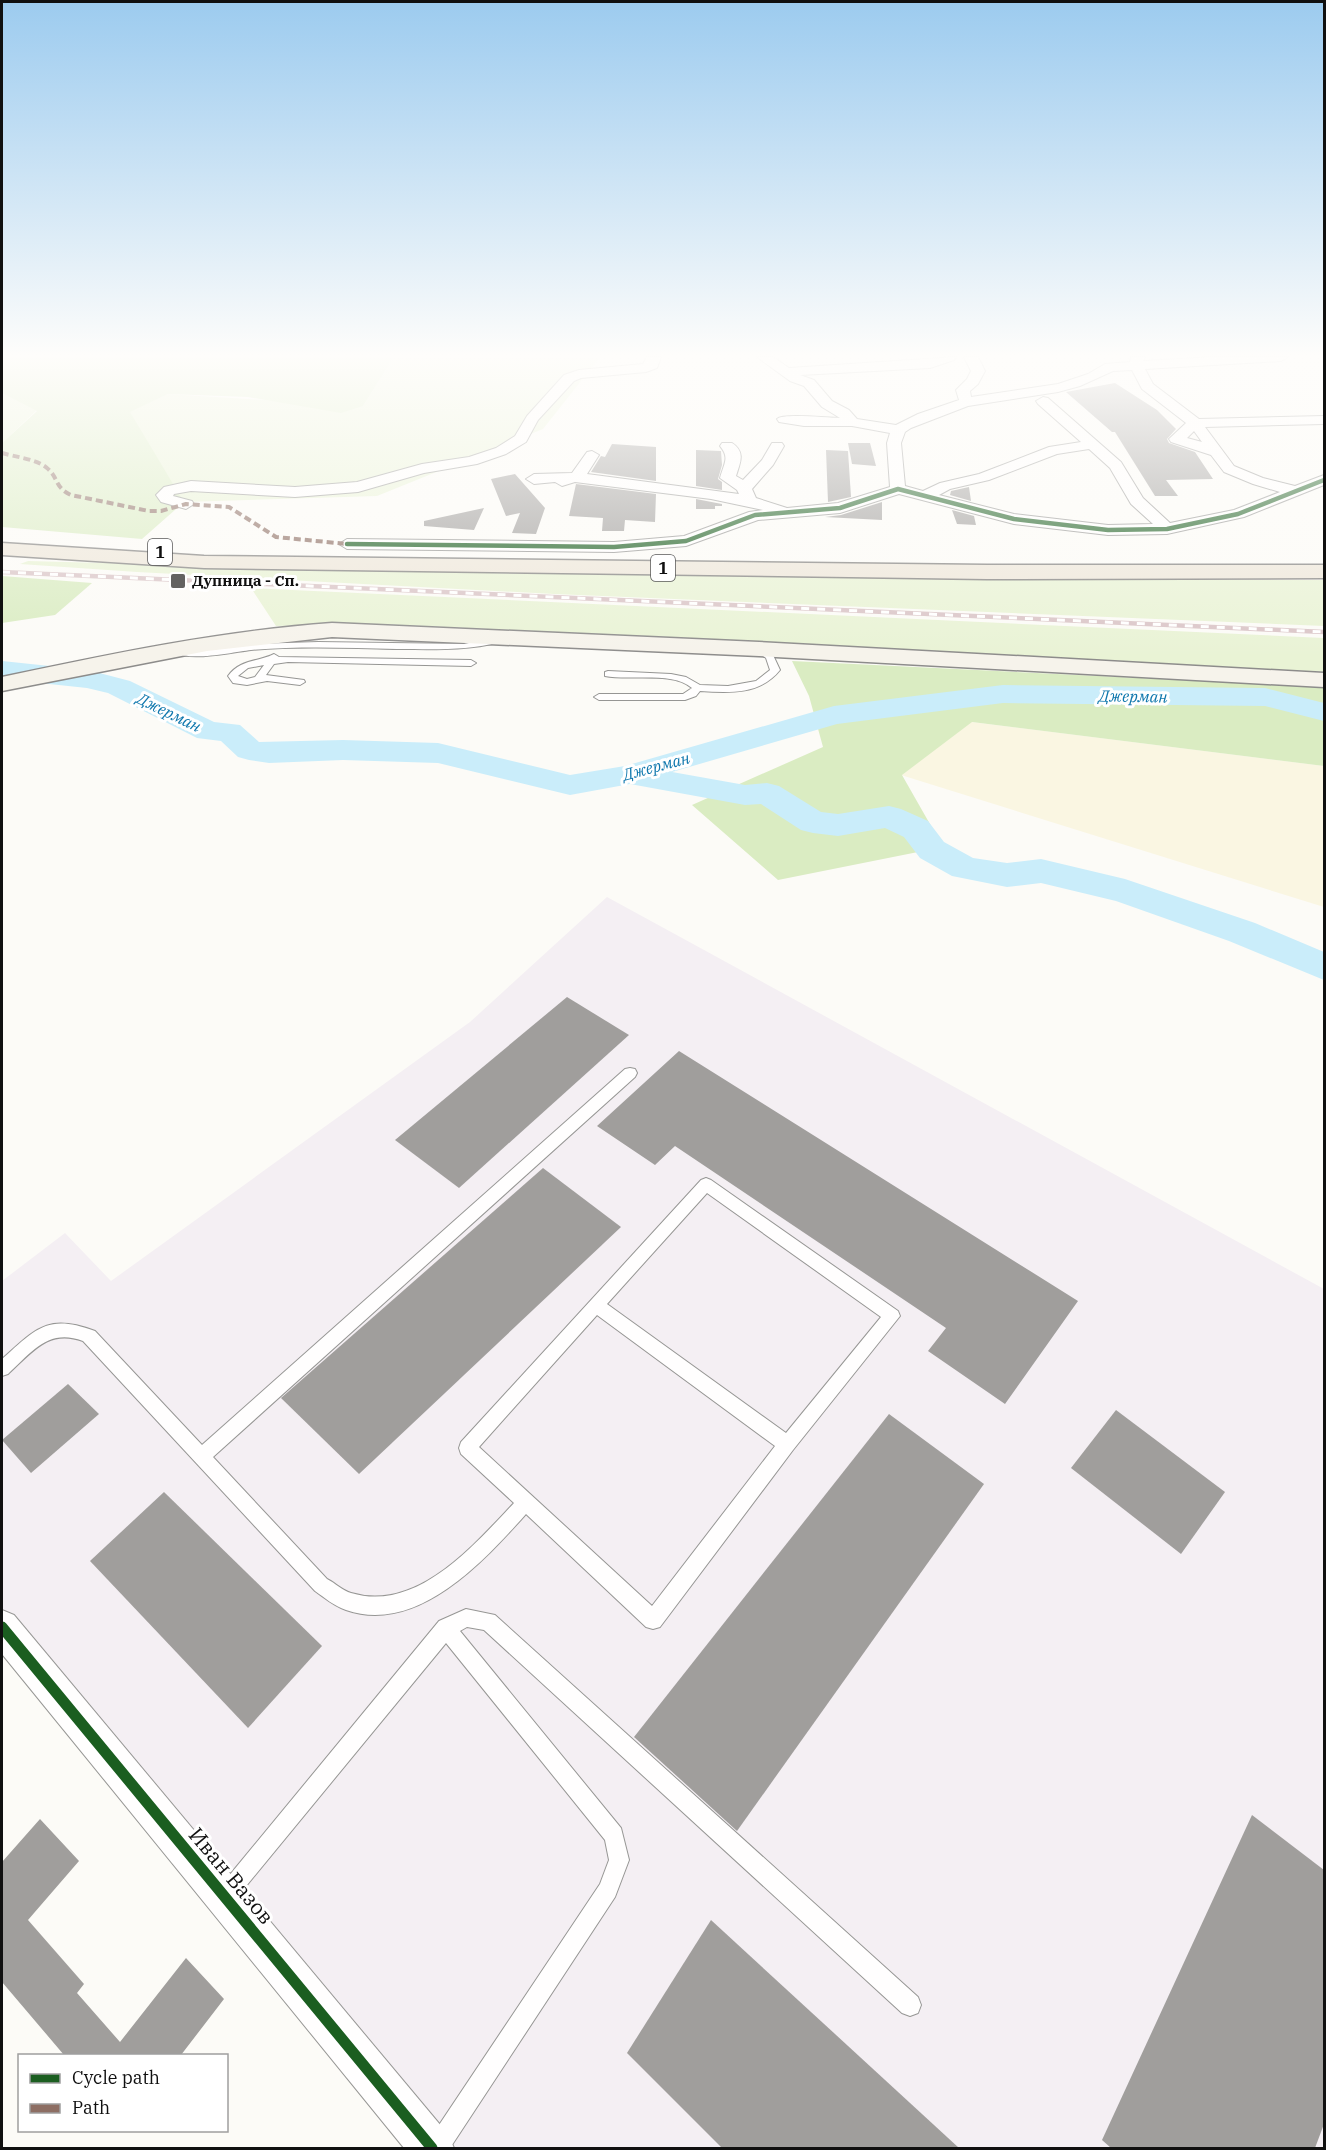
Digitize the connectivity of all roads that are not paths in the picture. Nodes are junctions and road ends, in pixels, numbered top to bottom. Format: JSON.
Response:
{"nodes":[{"id":1,"x":483,"y":457,"type":"edge"},
{"id":2,"x":591,"y":457,"type":"edge"},
{"id":3,"x":733,"y":457,"type":"edge"},
{"id":4,"x":771,"y":457,"type":"edge"},
{"id":5,"x":895,"y":457,"type":"edge"},
{"id":6,"x":1035,"y":457,"type":"edge"},
{"id":7,"x":1108,"y":457,"type":"edge"},
{"id":8,"x":1221,"y":457,"type":"edge"},
{"id":9,"x":577,"y":477,"type":"junction"},
{"id":10,"x":1324,"y":480,"type":"edge"},
{"id":11,"x":537,"y":484,"type":"dead end"},
{"id":12,"x":898,"y":489,"type":"junction"},
{"id":13,"x":1295,"y":491,"type":"junction"},
{"id":14,"x":746,"y":494,"type":"junction"},
{"id":15,"x":926,"y":495,"type":"junction"},
{"id":16,"x":186,"y":504,"type":"dead end"},
{"id":17,"x":787,"y":512,"type":"junction"},
{"id":18,"x":1167,"y":529,"type":"junction"},
{"id":19,"x":2,"y":541,"type":"edge"},
{"id":20,"x":347,"y":544,"type":"dead end"},
{"id":21,"x":2,"y":549,"type":"edge"},
{"id":22,"x":1324,"y":560,"type":"edge"},
{"id":23,"x":1324,"y":572,"type":"edge"},
{"id":24,"x":508,"y":637,"type":"junction"},
{"id":25,"x":284,"y":646,"type":"junction"},
{"id":26,"x":759,"y":649,"type":"junction"},
{"id":27,"x":156,"y":652,"type":"junction"},
{"id":28,"x":271,"y":661,"type":"junction"},
{"id":29,"x":471,"y":663,"type":"dead end"},
{"id":30,"x":608,"y":674,"type":"dead end"},
{"id":31,"x":258,"y":680,"type":"junction"},
{"id":32,"x":1324,"y":680,"type":"edge"},
{"id":33,"x":300,"y":682,"type":"dead end"},
{"id":34,"x":2,"y":684,"type":"edge"},
{"id":35,"x":697,"y":688,"type":"junction"},
{"id":36,"x":599,"y":697,"type":"dead end"},
{"id":37,"x":630,"y":1073,"type":"dead end"},
{"id":38,"x":596,"y":1305,"type":"junction"},
{"id":39,"x":2,"y":1369,"type":"edge"},
{"id":40,"x":787,"y":1444,"type":"junction"},
{"id":41,"x":201,"y":1457,"type":"junction"},
{"id":42,"x":526,"y":1502,"type":"junction"},
{"id":43,"x":2,"y":1627,"type":"edge"},
{"id":44,"x":446,"y":1628,"type":"junction"},
{"id":45,"x":224,"y":1897,"type":"junction"},
{"id":46,"x":910,"y":2005,"type":"dead end"},
{"id":47,"x":435,"y":2148,"type":"edge"}],
"edges":[{"from":1,"to":16,"type":"street"},
{"from":2,"to":9,"type":"street"},
{"from":3,"to":14,"type":"street"},
{"from":4,"to":14,"type":"street"},
{"from":5,"to":12,"type":"street"},
{"from":6,"to":15,"type":"street"},
{"from":7,"to":18,"type":"street"},
{"from":8,"to":13,"type":"street"},
{"from":9,"to":11,"type":"street"},
{"from":9,"to":14,"type":"street"},
{"from":10,"to":13,"type":"street"},
{"from":12,"to":15,"type":"street"},
{"from":12,"to":17,"type":"street"},
{"from":13,"to":18,"type":"street"},
{"from":14,"to":17,"type":"street"},
{"from":15,"to":18,"type":"street"},
{"from":17,"to":20,"type":"street"},
{"from":19,"to":22,"type":"main road","number":"1"},
{"from":21,"to":23,"type":"main road","number":"1"},
{"from":24,"to":25,"type":"lane"},
{"from":24,"to":26,"type":"main road"},
{"from":24,"to":27,"type":"main road"},
{"from":25,"to":27,"type":"lane"},
{"from":25,"to":28,"type":"lane"},
{"from":26,"to":32,"type":"main road"},
{"from":26,"to":35,"type":"lane"},
{"from":27,"to":34,"type":"main road"},
{"from":28,"to":29,"type":"lane"},
{"from":28,"to":31,"type":"lane"},
{"from":28,"to":31,"type":"lane"},
{"from":30,"to":35,"type":"lane"},
{"from":31,"to":33,"type":"lane"},
{"from":35,"to":36,"type":"lane"},
{"from":37,"to":41,"type":"lane"},
{"from":38,"to":40,"type":"lane"},
{"from":38,"to":40,"type":"lane"},
{"from":38,"to":42,"type":"lane"},
{"from":39,"to":41,"type":"lane"},
{"from":40,"to":42,"type":"lane"},
{"from":41,"to":42,"type":"lane"},
{"from":43,"to":45,"type":"street","name":"Иван Вазов"},
{"from":44,"to":45,"type":"lane"},
{"from":44,"to":46,"type":"lane"},
{"from":44,"to":47,"type":"lane"},
{"from":45,"to":47,"type":"street","name":"Иван Вазов"}]}
